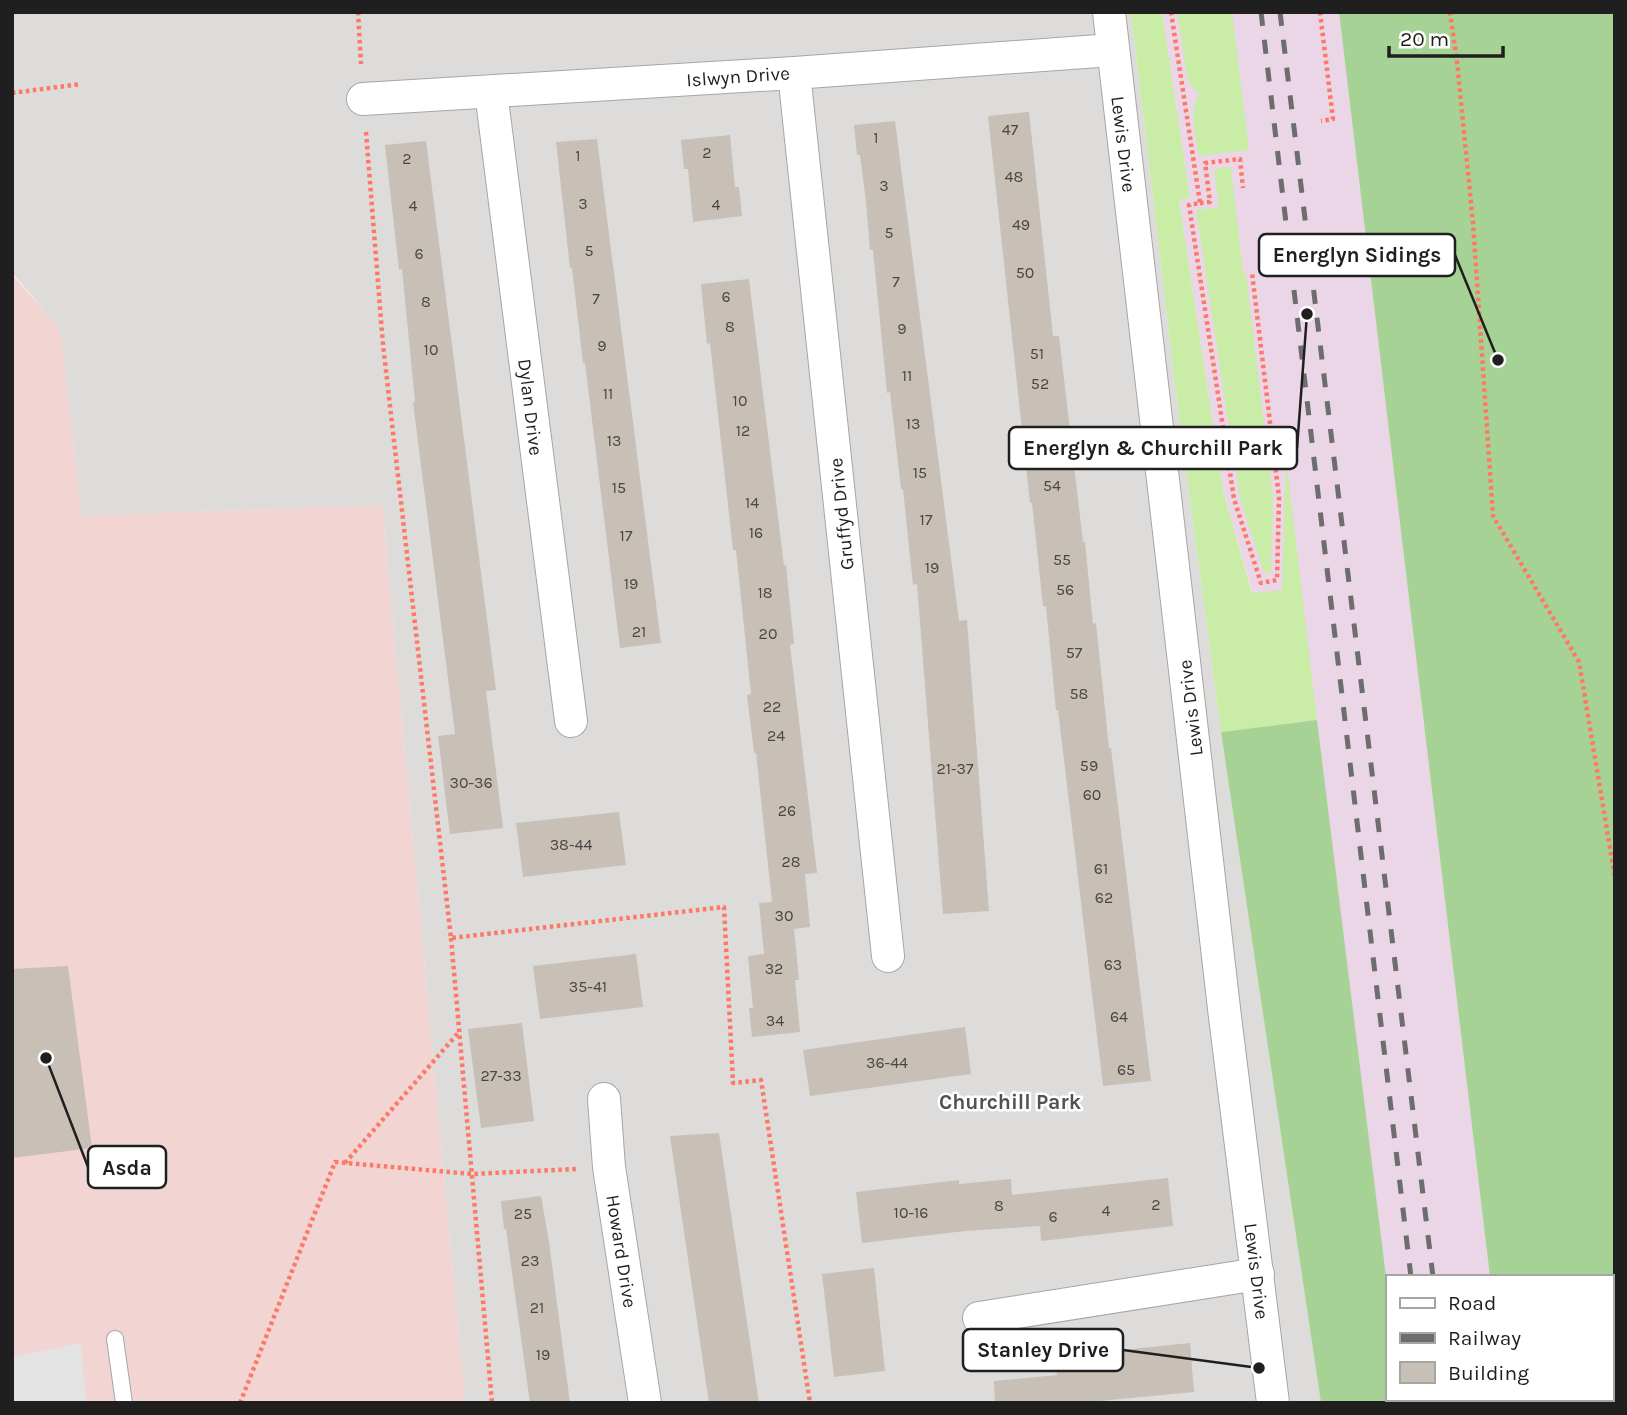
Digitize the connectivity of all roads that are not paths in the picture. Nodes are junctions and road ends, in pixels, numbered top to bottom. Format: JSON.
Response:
{"nodes":[{"id":1,"x":1109,"y":12,"type":"edge"},
{"id":2,"x":1112,"y":50,"type":"junction"},
{"id":3,"x":794,"y":73,"type":"junction"},
{"id":4,"x":491,"y":92,"type":"junction"},
{"id":5,"x":363,"y":99,"type":"road end"},
{"id":6,"x":571,"y":721,"type":"dead end"},
{"id":7,"x":888,"y":956,"type":"dead end"},
{"id":8,"x":604,"y":1099,"type":"dead end"},
{"id":9,"x":1258,"y":1274,"type":"junction"},
{"id":10,"x":979,"y":1318,"type":"dead end"},
{"id":11,"x":115,"y":1339,"type":"dead end"},
{"id":12,"x":124,"y":1403,"type":"edge"},
{"id":13,"x":645,"y":1403,"type":"edge"},
{"id":14,"x":1273,"y":1403,"type":"edge"}],
"edges":[{"from":1,"to":2,"type":"street","name":"Lewis Drive"},
{"from":2,"to":3,"type":"street","name":"Islwyn Drive"},
{"from":2,"to":9,"type":"street","name":"Lewis Drive"},
{"from":3,"to":4,"type":"street","name":"Islwyn Drive"},
{"from":3,"to":7,"type":"street","name":"Gruffyd Drive"},
{"from":4,"to":5,"type":"street","name":"Islwyn Drive"},
{"from":4,"to":6,"type":"street","name":"Dylan Drive"},
{"from":8,"to":13,"type":"street","name":"Howard Drive"},
{"from":9,"to":10,"type":"street"},
{"from":9,"to":14,"type":"street","name":"Lewis Drive"},
{"from":11,"to":12,"type":"lane"}]}
